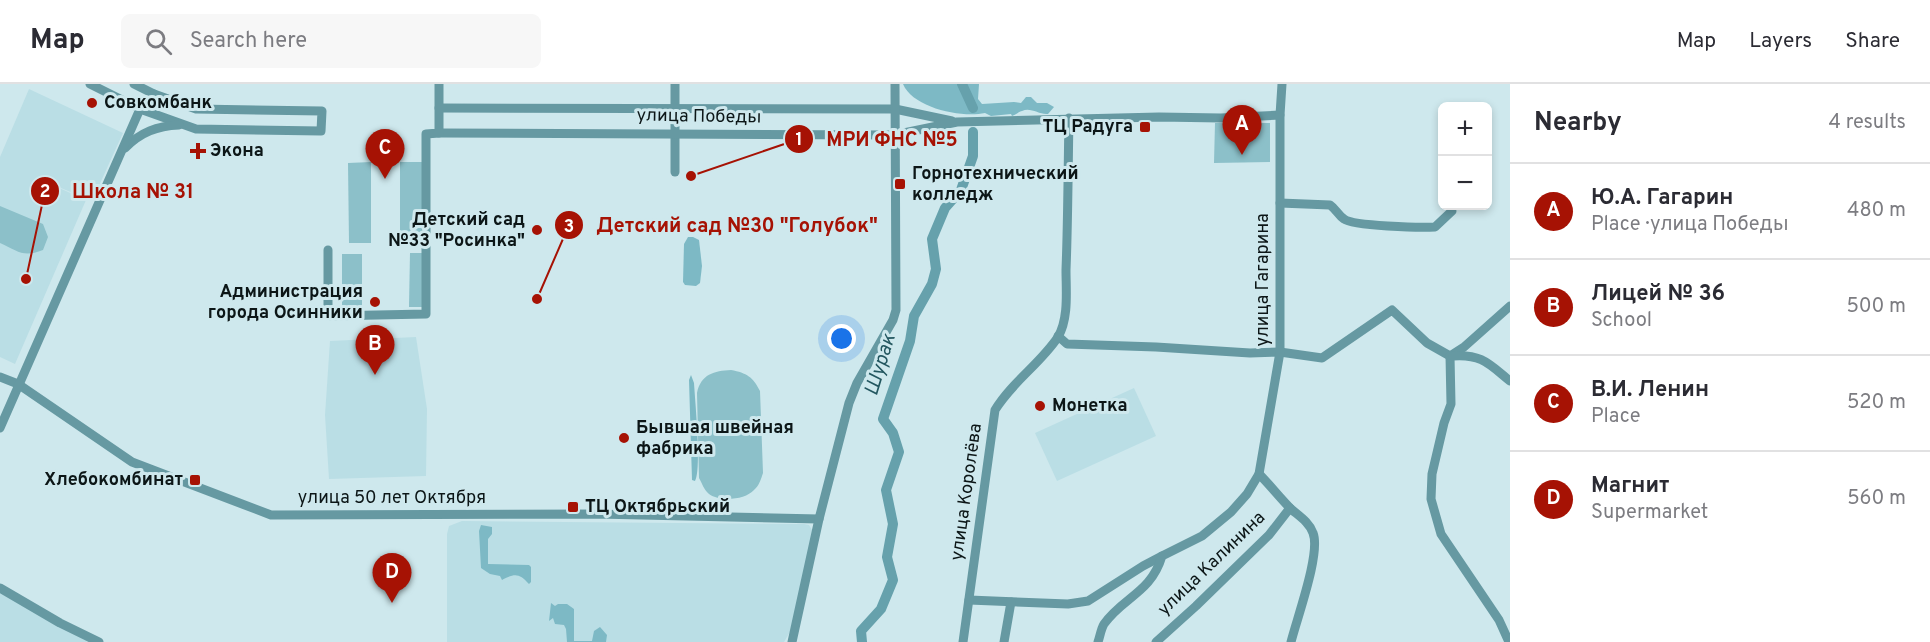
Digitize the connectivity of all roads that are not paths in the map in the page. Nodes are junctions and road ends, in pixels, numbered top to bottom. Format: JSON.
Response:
{"nodes":[{"id":1,"x":90,"y":84,"type":"edge"},
{"id":2,"x":134,"y":84,"type":"edge"},
{"id":3,"x":439,"y":84,"type":"edge"},
{"id":4,"x":675,"y":84,"type":"edge"},
{"id":5,"x":895,"y":84,"type":"edge"},
{"id":6,"x":1282,"y":84,"type":"edge"},
{"id":7,"x":154,"y":94,"type":"junction"},
{"id":8,"x":439,"y":108,"type":"junction"},
{"id":9,"x":140,"y":109,"type":"junction"},
{"id":10,"x":675,"y":109,"type":"junction"},
{"id":11,"x":895,"y":109,"type":"junction"},
{"id":12,"x":1280,"y":115,"type":"junction"},
{"id":13,"x":1069,"y":118,"type":"junction"},
{"id":14,"x":957,"y":122,"type":"junction"},
{"id":15,"x":183,"y":125,"type":"junction"},
{"id":16,"x":439,"y":133,"type":"junction"},
{"id":17,"x":675,"y":134,"type":"junction"},
{"id":18,"x":894,"y":135,"type":"junction"},
{"id":19,"x":121,"y":151,"type":"junction"},
{"id":20,"x":675,"y":172,"type":"dead end"},
{"id":21,"x":1280,"y":203,"type":"junction"},
{"id":22,"x":1452,"y":212,"type":"dead end"},
{"id":23,"x":328,"y":250,"type":"dead end"},
{"id":24,"x":1510,"y":306,"type":"edge"},
{"id":25,"x":1058,"y":336,"type":"junction"},
{"id":26,"x":1280,"y":352,"type":"junction"},
{"id":27,"x":1450,"y":356,"type":"junction"},
{"id":28,"x":0,"y":377,"type":"edge"},
{"id":29,"x":1510,"y":381,"type":"edge"},
{"id":30,"x":18,"y":384,"type":"junction"},
{"id":31,"x":0,"y":429,"type":"edge"},
{"id":32,"x":1259,"y":474,"type":"junction"},
{"id":33,"x":1290,"y":508,"type":"junction"},
{"id":34,"x":819,"y":519,"type":"junction"},
{"id":35,"x":1162,"y":556,"type":"junction"},
{"id":36,"x":0,"y":588,"type":"edge"},
{"id":37,"x":969,"y":600,"type":"junction"},
{"id":38,"x":1011,"y":602,"type":"junction"},
{"id":39,"x":792,"y":640,"type":"edge"},
{"id":40,"x":99,"y":642,"type":"edge"},
{"id":41,"x":963,"y":642,"type":"edge"},
{"id":42,"x":1004,"y":642,"type":"edge"},
{"id":43,"x":1098,"y":642,"type":"edge"},
{"id":44,"x":1156,"y":642,"type":"edge"},
{"id":45,"x":1291,"y":642,"type":"edge"},
{"id":46,"x":1509,"y":642,"type":"edge"}],
"edges":[{"from":1,"to":9,"type":"street"},
{"from":2,"to":7,"type":"street"},
{"from":3,"to":8,"type":"street"},
{"from":4,"to":10,"type":"street"},
{"from":5,"to":11,"type":"street"},
{"from":6,"to":12,"type":"street","name":"улица Гагарина"},
{"from":7,"to":9,"type":"street"},
{"from":7,"to":15,"type":"street"},
{"from":8,"to":10,"type":"street","name":"улица Победы"},
{"from":8,"to":16,"type":"street"},
{"from":9,"to":15,"type":"street"},
{"from":9,"to":19,"type":"street"},
{"from":10,"to":11,"type":"street","name":"улица Победы"},
{"from":10,"to":17,"type":"street"},
{"from":11,"to":14,"type":"street","name":"улица Победы"},
{"from":11,"to":18,"type":"street"},
{"from":12,"to":13,"type":"street","name":"улица Победы"},
{"from":12,"to":21,"type":"street","name":"улица Гагарина"},
{"from":13,"to":14,"type":"street","name":"улица Победы"},
{"from":13,"to":25,"type":"street","name":"улица Королёва"},
{"from":14,"to":18,"type":"street","name":"улица Победы"},
{"from":15,"to":19,"type":"street"},
{"from":16,"to":17,"type":"street","name":"улица Победы"},
{"from":16,"to":23,"type":"street"},
{"from":17,"to":18,"type":"street","name":"улица Победы"},
{"from":17,"to":20,"type":"street"},
{"from":18,"to":34,"type":"street"},
{"from":19,"to":30,"type":"street"},
{"from":21,"to":22,"type":"street"},
{"from":21,"to":26,"type":"street","name":"улица Гагарина"},
{"from":24,"to":27,"type":"street"},
{"from":25,"to":26,"type":"street"},
{"from":25,"to":37,"type":"street","name":"улица Королёва"},
{"from":26,"to":27,"type":"street"},
{"from":26,"to":32,"type":"street","name":"улица Гагарина"},
{"from":27,"to":29,"type":"street"},
{"from":27,"to":46,"type":"street"},
{"from":28,"to":30,"type":"street","name":"улица 50 лет Октября"},
{"from":30,"to":31,"type":"street"},
{"from":30,"to":34,"type":"street","name":"улица 50 лет Октября"},
{"from":32,"to":33,"type":"street"},
{"from":32,"to":35,"type":"street"},
{"from":33,"to":44,"type":"street","name":"улица Калинина"},
{"from":33,"to":45,"type":"street"},
{"from":34,"to":39,"type":"street"},
{"from":35,"to":38,"type":"street"},
{"from":35,"to":43,"type":"street"},
{"from":36,"to":40,"type":"street"},
{"from":37,"to":38,"type":"street"},
{"from":37,"to":41,"type":"street","name":"улица Королёва"},
{"from":38,"to":42,"type":"street"}]}
